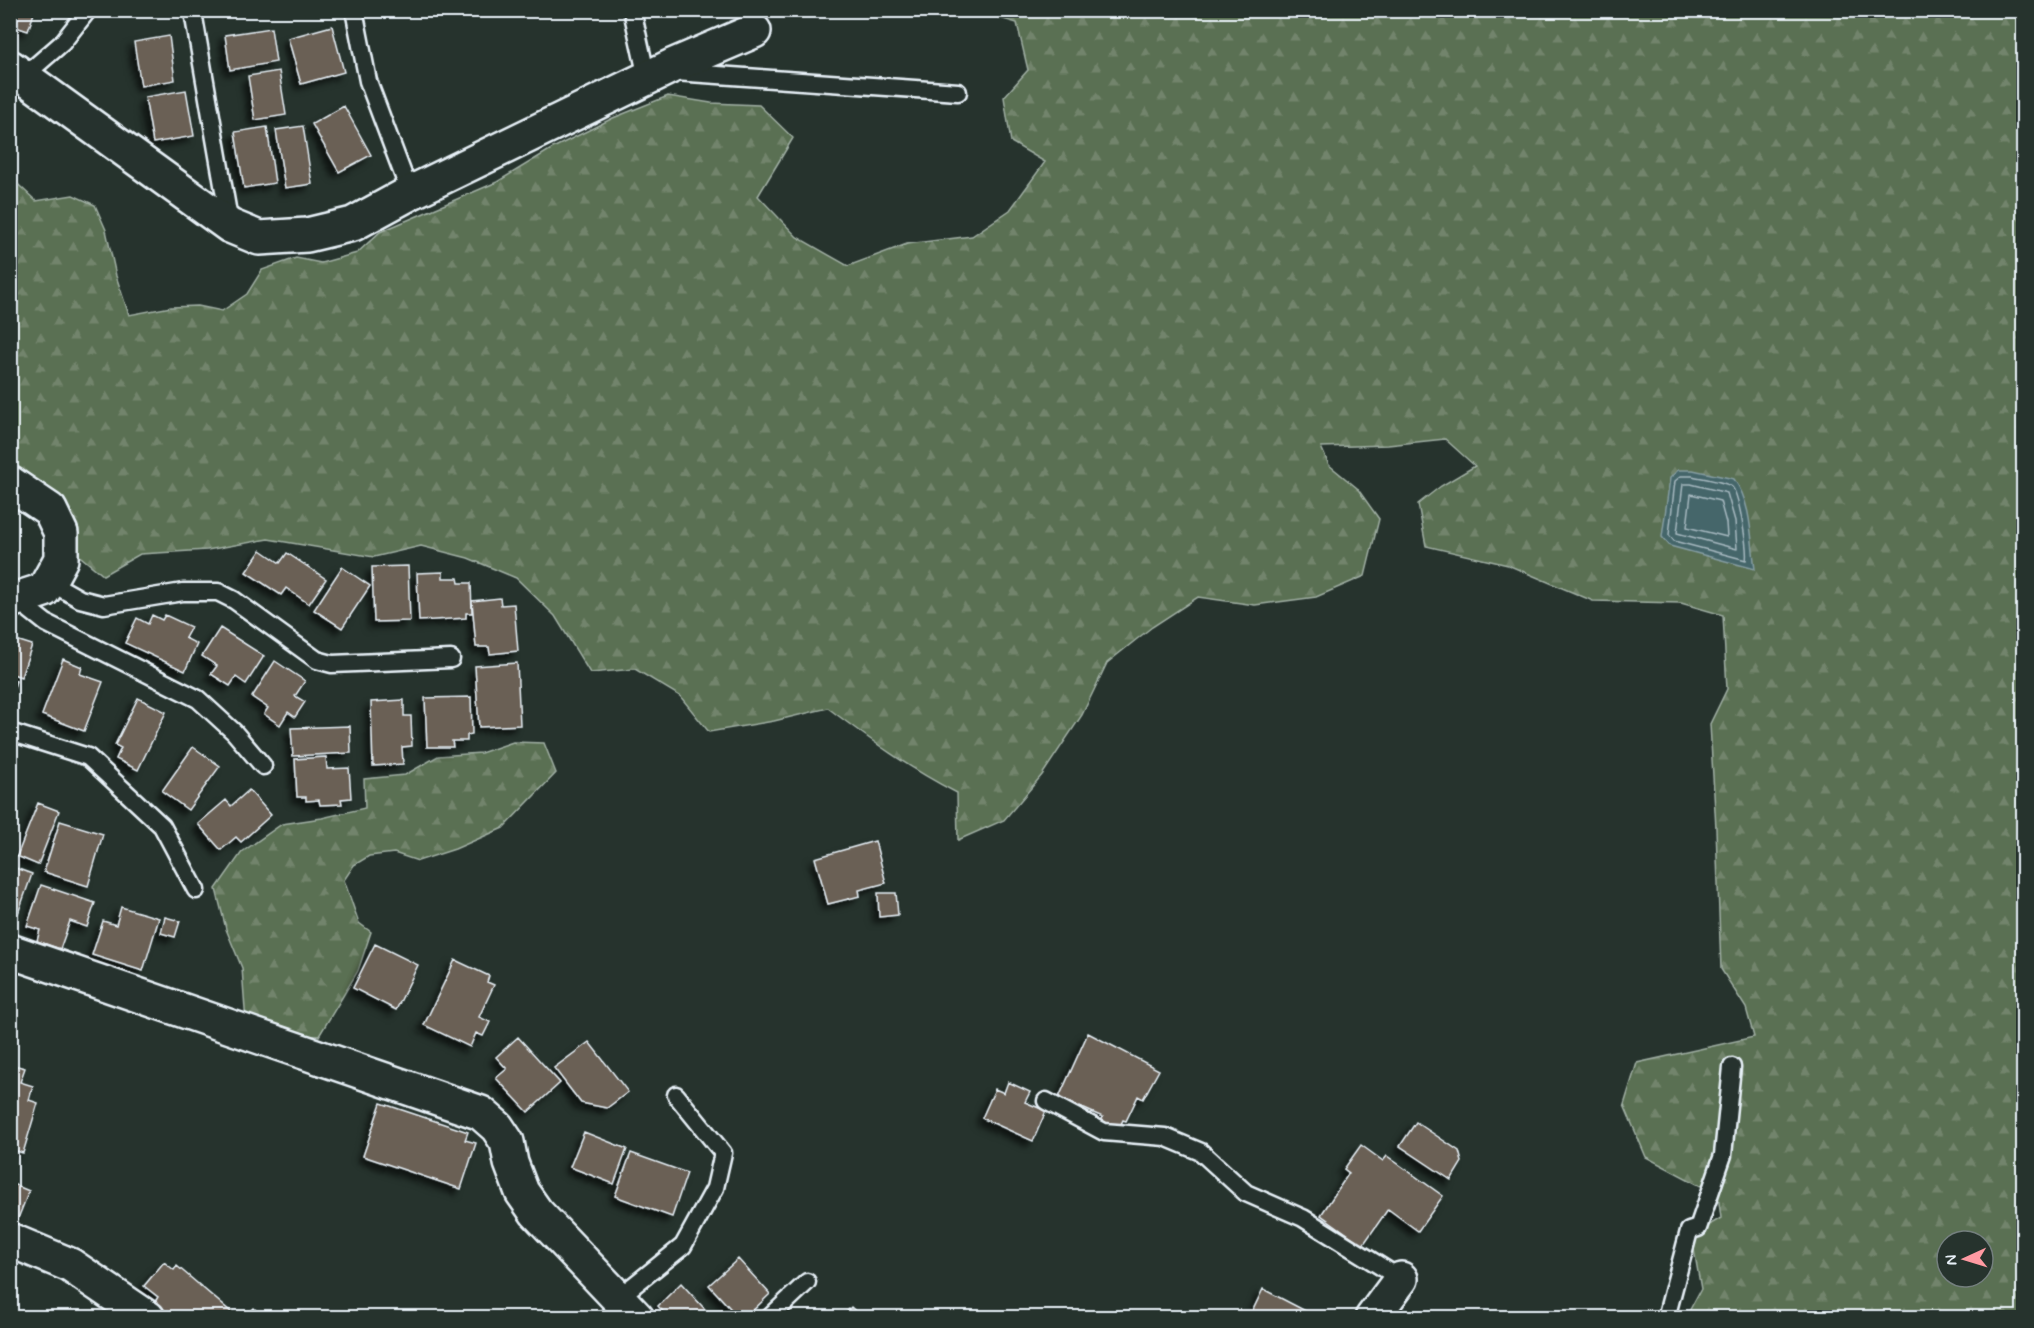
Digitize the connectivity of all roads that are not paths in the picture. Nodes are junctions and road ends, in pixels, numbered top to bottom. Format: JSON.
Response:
{"nodes":[{"id":1,"x":88,"y":10,"type":"edge"},
{"id":2,"x":354,"y":10,"type":"edge"},
{"id":3,"x":632,"y":10,"type":"edge"},
{"id":4,"x":193,"y":12,"type":"edge"},
{"id":5,"x":754,"y":31,"type":"dead end"},
{"id":6,"x":17,"y":71,"type":"edge"},
{"id":7,"x":654,"y":75,"type":"junction"},
{"id":8,"x":958,"y":92,"type":"dead end"},
{"id":9,"x":410,"y":193,"type":"junction"},
{"id":10,"x":230,"y":226,"type":"junction"},
{"id":11,"x":10,"y":483,"type":"edge"},
{"id":12,"x":48,"y":581,"type":"junction"},
{"id":13,"x":14,"y":600,"type":"edge"},
{"id":14,"x":451,"y":659,"type":"dead end"},
{"id":15,"x":10,"y":732,"type":"edge"},
{"id":16,"x":263,"y":766,"type":"dead end"},
{"id":17,"x":196,"y":890,"type":"dead end"},
{"id":18,"x":10,"y":951,"type":"edge"},
{"id":19,"x":1732,"y":1067,"type":"dead end"},
{"id":20,"x":676,"y":1095,"type":"dead end"},
{"id":21,"x":1046,"y":1101,"type":"dead end"},
{"id":22,"x":10,"y":1240,"type":"edge"},
{"id":23,"x":1401,"y":1279,"type":"joint"},
{"id":24,"x":807,"y":1282,"type":"dead end"},
{"id":25,"x":627,"y":1308,"type":"edge"},
{"id":26,"x":1382,"y":1314,"type":"edge"},
{"id":27,"x":148,"y":1317,"type":"edge"},
{"id":28,"x":769,"y":1317,"type":"edge"},
{"id":29,"x":1666,"y":1317,"type":"edge"}],
"edges":[{"from":1,"to":6,"type":"lane"},
{"from":2,"to":9,"type":"lane"},
{"from":3,"to":7,"type":"lane"},
{"from":4,"to":10,"type":"lane"},
{"from":5,"to":7,"type":"street"},
{"from":6,"to":10,"type":"street"},
{"from":7,"to":8,"type":"lane"},
{"from":7,"to":9,"type":"street"},
{"from":9,"to":10,"type":"street"},
{"from":11,"to":12,"type":"street"},
{"from":12,"to":13,"type":"street"},
{"from":12,"to":14,"type":"lane"},
{"from":13,"to":16,"type":"lane"},
{"from":15,"to":17,"type":"lane"},
{"from":18,"to":25,"type":"street"},
{"from":19,"to":29,"type":"lane"},
{"from":20,"to":25,"type":"lane"},
{"from":21,"to":23,"type":"lane"},
{"from":22,"to":27,"type":"street"},
{"from":23,"to":26,"type":"street"},
{"from":24,"to":28,"type":"lane"}]}
